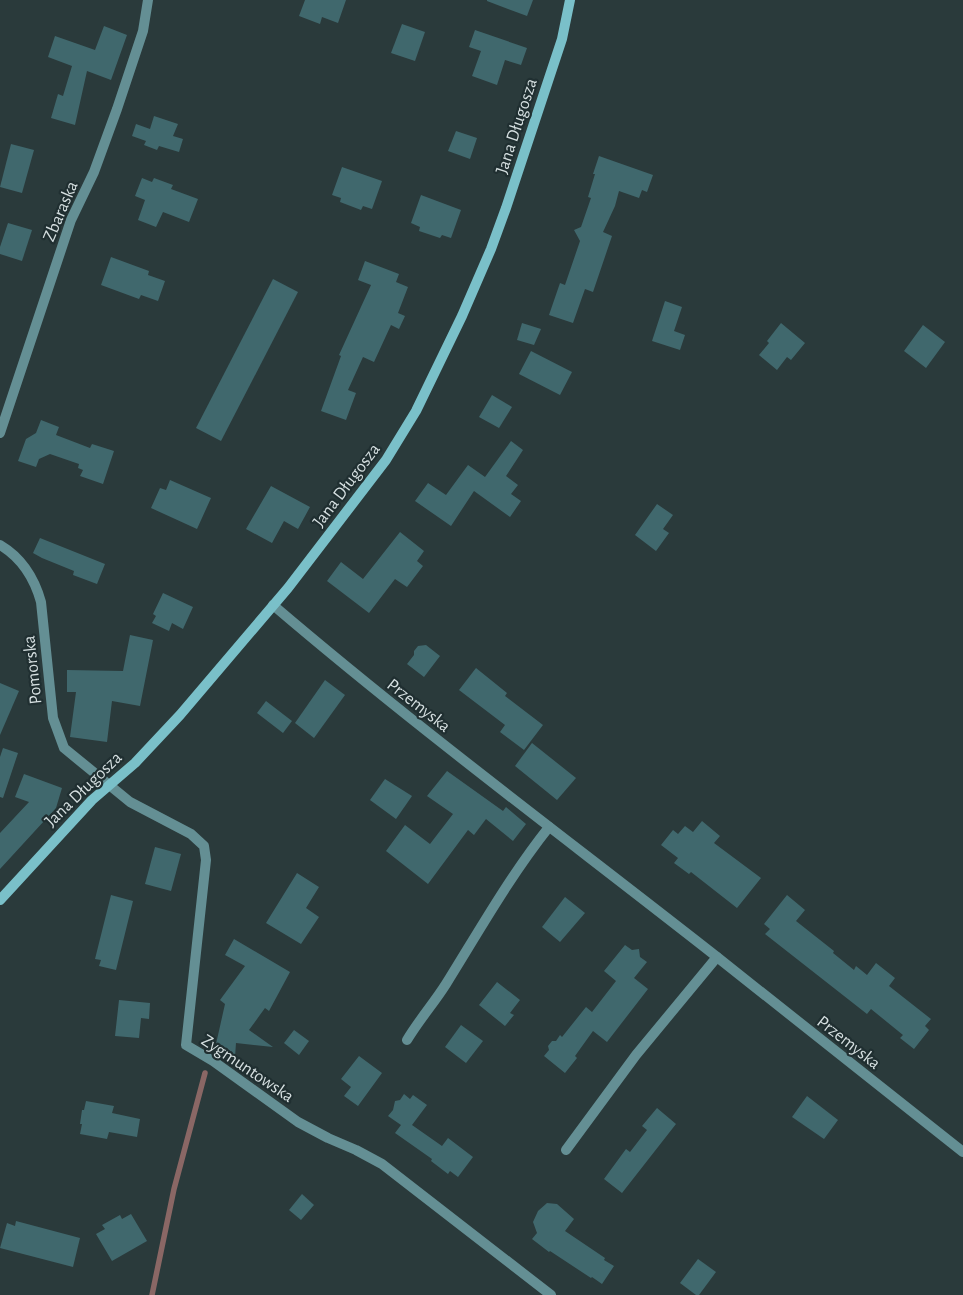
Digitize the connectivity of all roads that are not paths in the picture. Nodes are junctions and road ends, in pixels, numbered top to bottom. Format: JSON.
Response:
{"nodes":[{"id":1,"x":148,"y":0,"type":"edge"},
{"id":2,"x":570,"y":0,"type":"edge"},
{"id":3,"x":0,"y":433,"type":"edge"},
{"id":4,"x":0,"y":545,"type":"edge"},
{"id":5,"x":273,"y":605,"type":"junction"},
{"id":6,"x":108,"y":785,"type":"junction"},
{"id":7,"x":549,"y":827,"type":"junction"},
{"id":8,"x":0,"y":900,"type":"edge"},
{"id":9,"x":717,"y":957,"type":"junction"},
{"id":10,"x":407,"y":1040,"type":"dead end"},
{"id":11,"x":566,"y":1150,"type":"dead end"},
{"id":12,"x":963,"y":1152,"type":"edge"},
{"id":13,"x":551,"y":1295,"type":"edge"}],
"edges":[{"from":1,"to":3,"type":"street","name":"Zbaraska"},
{"from":2,"to":5,"type":"street","name":"Jana Długosza"},
{"from":4,"to":6,"type":"street","name":"Pomorska"},
{"from":5,"to":6,"type":"street","name":"Jana Długosza"},
{"from":5,"to":7,"type":"street","name":"Przemyska"},
{"from":6,"to":8,"type":"street","name":"Jana Długosza"},
{"from":6,"to":13,"type":"street","name":"Zygmuntowska"},
{"from":7,"to":9,"type":"street","name":"Przemyska"},
{"from":7,"to":10,"type":"street"},
{"from":9,"to":11,"type":"street"},
{"from":9,"to":12,"type":"street","name":"Przemyska"}]}
